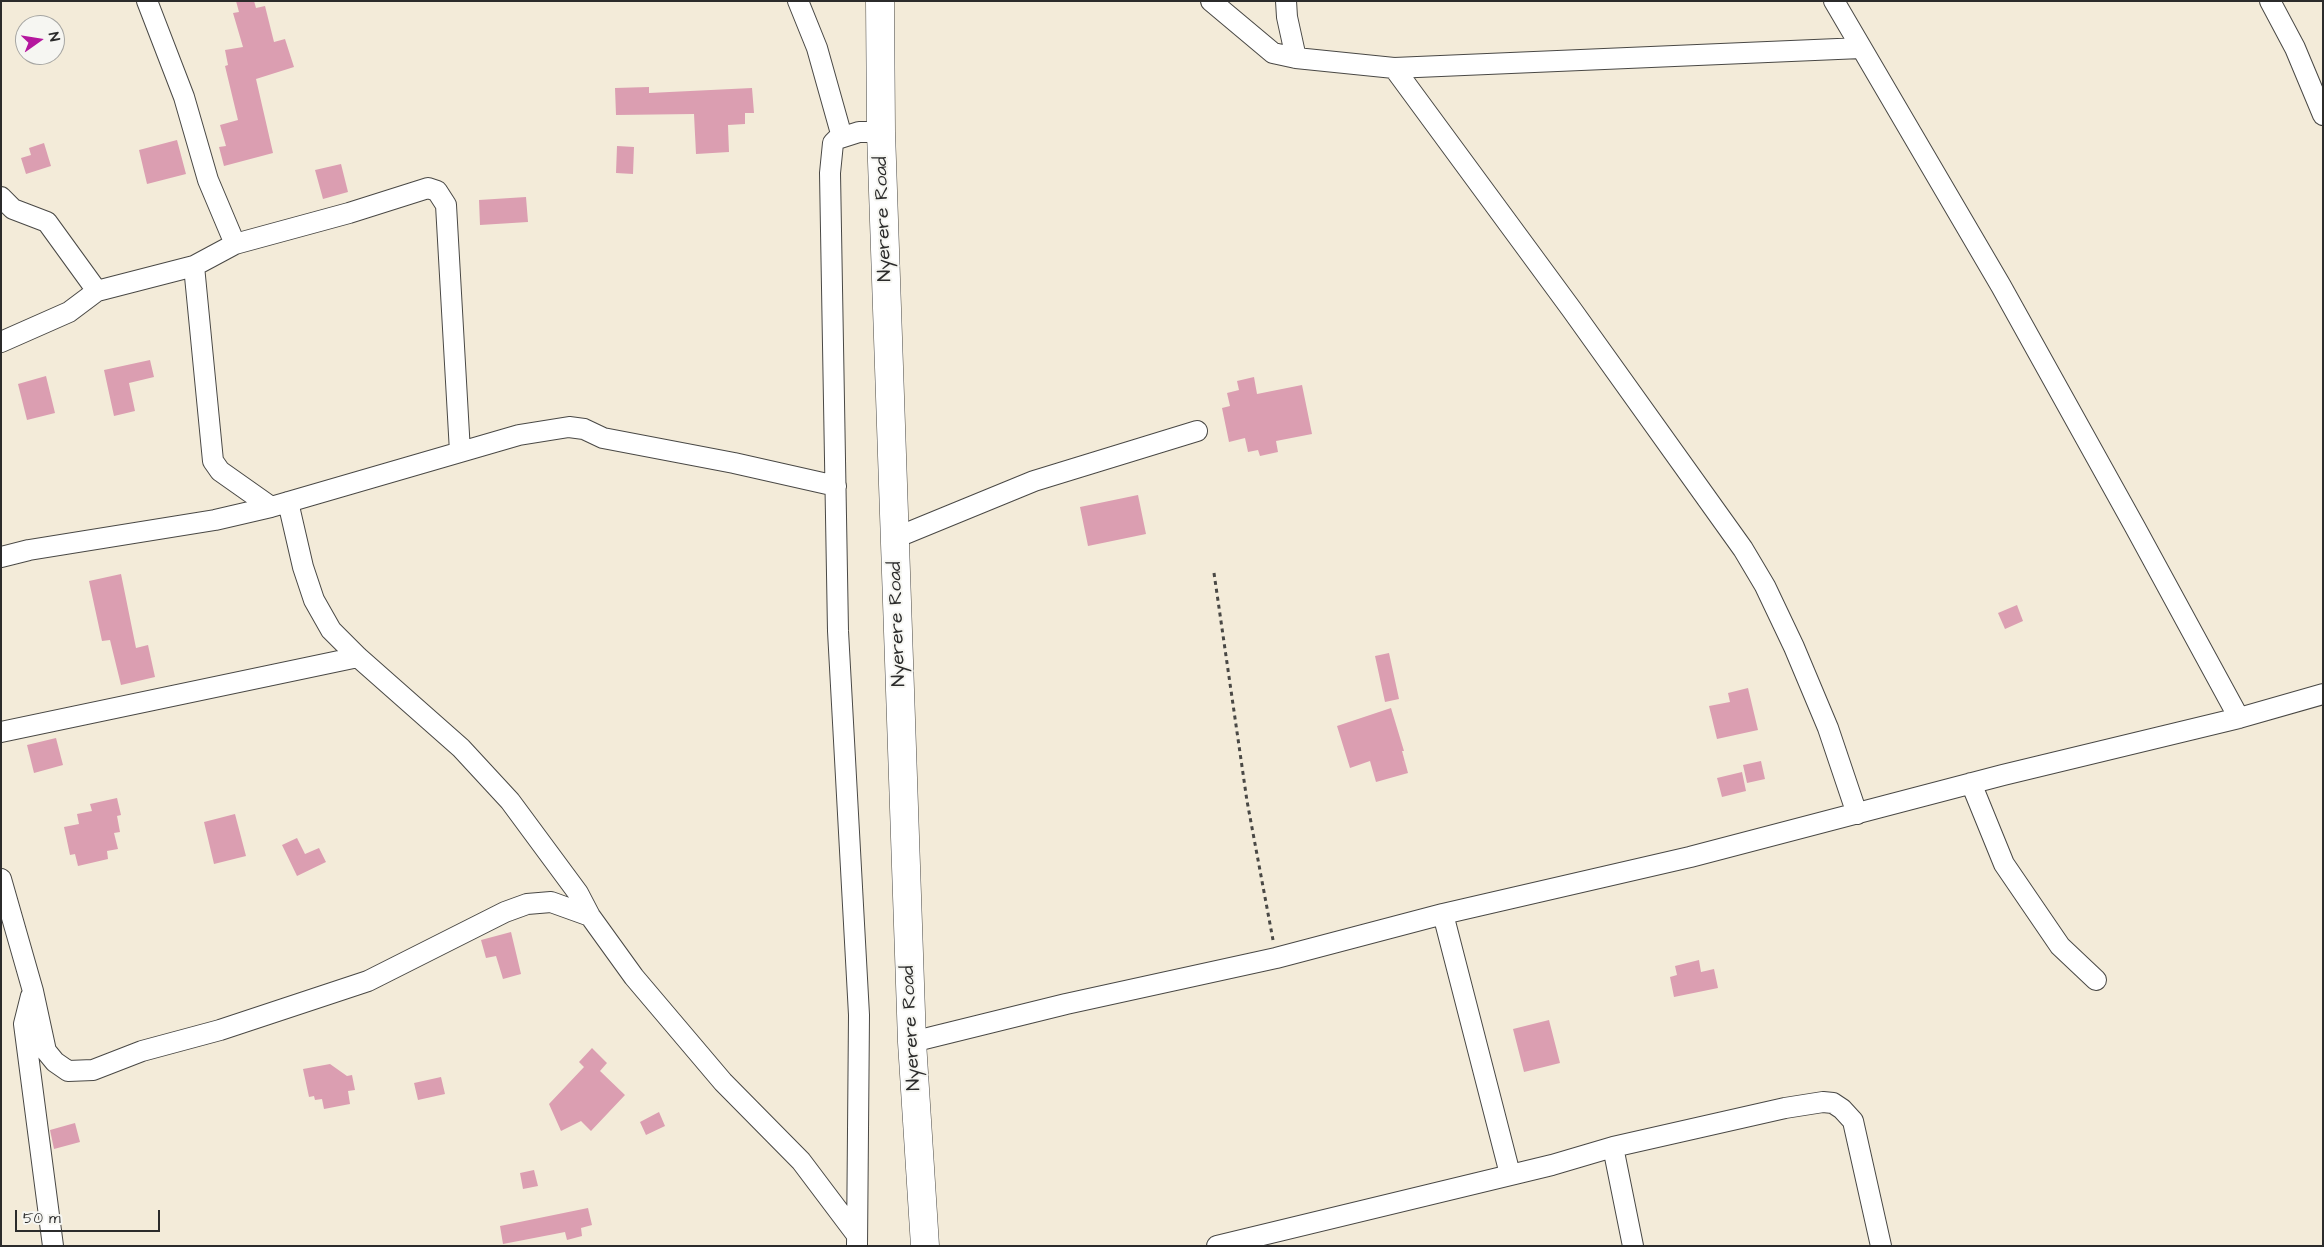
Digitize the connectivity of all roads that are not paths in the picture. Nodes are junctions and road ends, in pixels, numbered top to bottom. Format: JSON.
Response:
{"nodes":[{"id":1,"x":147,"y":1,"type":"edge"},
{"id":2,"x":798,"y":1,"type":"edge"},
{"id":3,"x":880,"y":1,"type":"edge"},
{"id":4,"x":1211,"y":1,"type":"edge"},
{"id":5,"x":1286,"y":1,"type":"edge"},
{"id":6,"x":1834,"y":1,"type":"edge"},
{"id":7,"x":2270,"y":1,"type":"edge"},
{"id":8,"x":1861,"y":48,"type":"junction"},
{"id":9,"x":1296,"y":58,"type":"junction"},
{"id":10,"x":1394,"y":68,"type":"junction"},
{"id":11,"x":2323,"y":115,"type":"edge"},
{"id":12,"x":882,"y":132,"type":"junction"},
{"id":13,"x":842,"y":137,"type":"junction"},
{"id":14,"x":1,"y":197,"type":"edge"},
{"id":15,"x":235,"y":244,"type":"junction"},
{"id":16,"x":194,"y":266,"type":"junction"},
{"id":17,"x":97,"y":291,"type":"junction"},
{"id":18,"x":1,"y":342,"type":"edge"},
{"id":19,"x":1197,"y":431,"type":"dead end"},
{"id":20,"x":460,"y":452,"type":"junction"},
{"id":21,"x":836,"y":486,"type":"junction"},
{"id":22,"x":280,"y":504,"type":"junction"},
{"id":23,"x":895,"y":538,"type":"junction"},
{"id":24,"x":1,"y":557,"type":"edge"},
{"id":25,"x":358,"y":657,"type":"junction"},
{"id":26,"x":2323,"y":694,"type":"edge"},
{"id":27,"x":2239,"y":718,"type":"junction"},
{"id":28,"x":1,"y":732,"type":"edge"},
{"id":29,"x":1971,"y":784,"type":"junction"},
{"id":30,"x":1857,"y":814,"type":"junction"},
{"id":31,"x":1,"y":879,"type":"edge"},
{"id":32,"x":1444,"y":914,"type":"junction"},
{"id":33,"x":590,"y":916,"type":"junction"},
{"id":34,"x":2096,"y":980,"type":"dead end"},
{"id":35,"x":32,"y":991,"type":"junction"},
{"id":36,"x":912,"y":1042,"type":"junction"},
{"id":37,"x":1613,"y":1148,"type":"junction"},
{"id":38,"x":1510,"y":1174,"type":"junction"},
{"id":39,"x":856,"y":1240,"type":"edge"},
{"id":40,"x":53,"y":1246,"type":"edge"},
{"id":41,"x":925,"y":1246,"type":"edge"},
{"id":42,"x":1217,"y":1246,"type":"edge"},
{"id":43,"x":1633,"y":1246,"type":"edge"},
{"id":44,"x":1881,"y":1246,"type":"edge"}],
"edges":[{"from":1,"to":15,"type":"street"},
{"from":2,"to":13,"type":"street"},
{"from":3,"to":12,"type":"highway","name":"Nyerere Road"},
{"from":4,"to":9,"type":"street"},
{"from":5,"to":9,"type":"street"},
{"from":6,"to":8,"type":"street"},
{"from":7,"to":11,"type":"street"},
{"from":8,"to":10,"type":"street"},
{"from":8,"to":27,"type":"street"},
{"from":9,"to":10,"type":"street"},
{"from":10,"to":30,"type":"street"},
{"from":12,"to":13,"type":"street"},
{"from":12,"to":23,"type":"highway","name":"Nyerere Road"},
{"from":13,"to":21,"type":"street"},
{"from":14,"to":17,"type":"street"},
{"from":15,"to":16,"type":"street"},
{"from":15,"to":20,"type":"street"},
{"from":16,"to":17,"type":"street"},
{"from":16,"to":22,"type":"street"},
{"from":17,"to":18,"type":"street"},
{"from":19,"to":23,"type":"street"},
{"from":20,"to":21,"type":"street"},
{"from":20,"to":22,"type":"street"},
{"from":21,"to":39,"type":"street"},
{"from":22,"to":24,"type":"street"},
{"from":22,"to":25,"type":"street"},
{"from":23,"to":36,"type":"highway","name":"Nyerere Road"},
{"from":25,"to":28,"type":"street"},
{"from":25,"to":33,"type":"street"},
{"from":26,"to":27,"type":"street"},
{"from":27,"to":29,"type":"street"},
{"from":29,"to":30,"type":"street"},
{"from":29,"to":34,"type":"street"},
{"from":30,"to":32,"type":"street"},
{"from":31,"to":35,"type":"street"},
{"from":32,"to":36,"type":"street"},
{"from":32,"to":38,"type":"street"},
{"from":33,"to":35,"type":"street"},
{"from":33,"to":39,"type":"street"},
{"from":35,"to":40,"type":"street"},
{"from":36,"to":41,"type":"highway","name":"Nyerere Road"},
{"from":37,"to":38,"type":"street"},
{"from":37,"to":43,"type":"street"},
{"from":37,"to":44,"type":"street"},
{"from":38,"to":42,"type":"street"}]}
